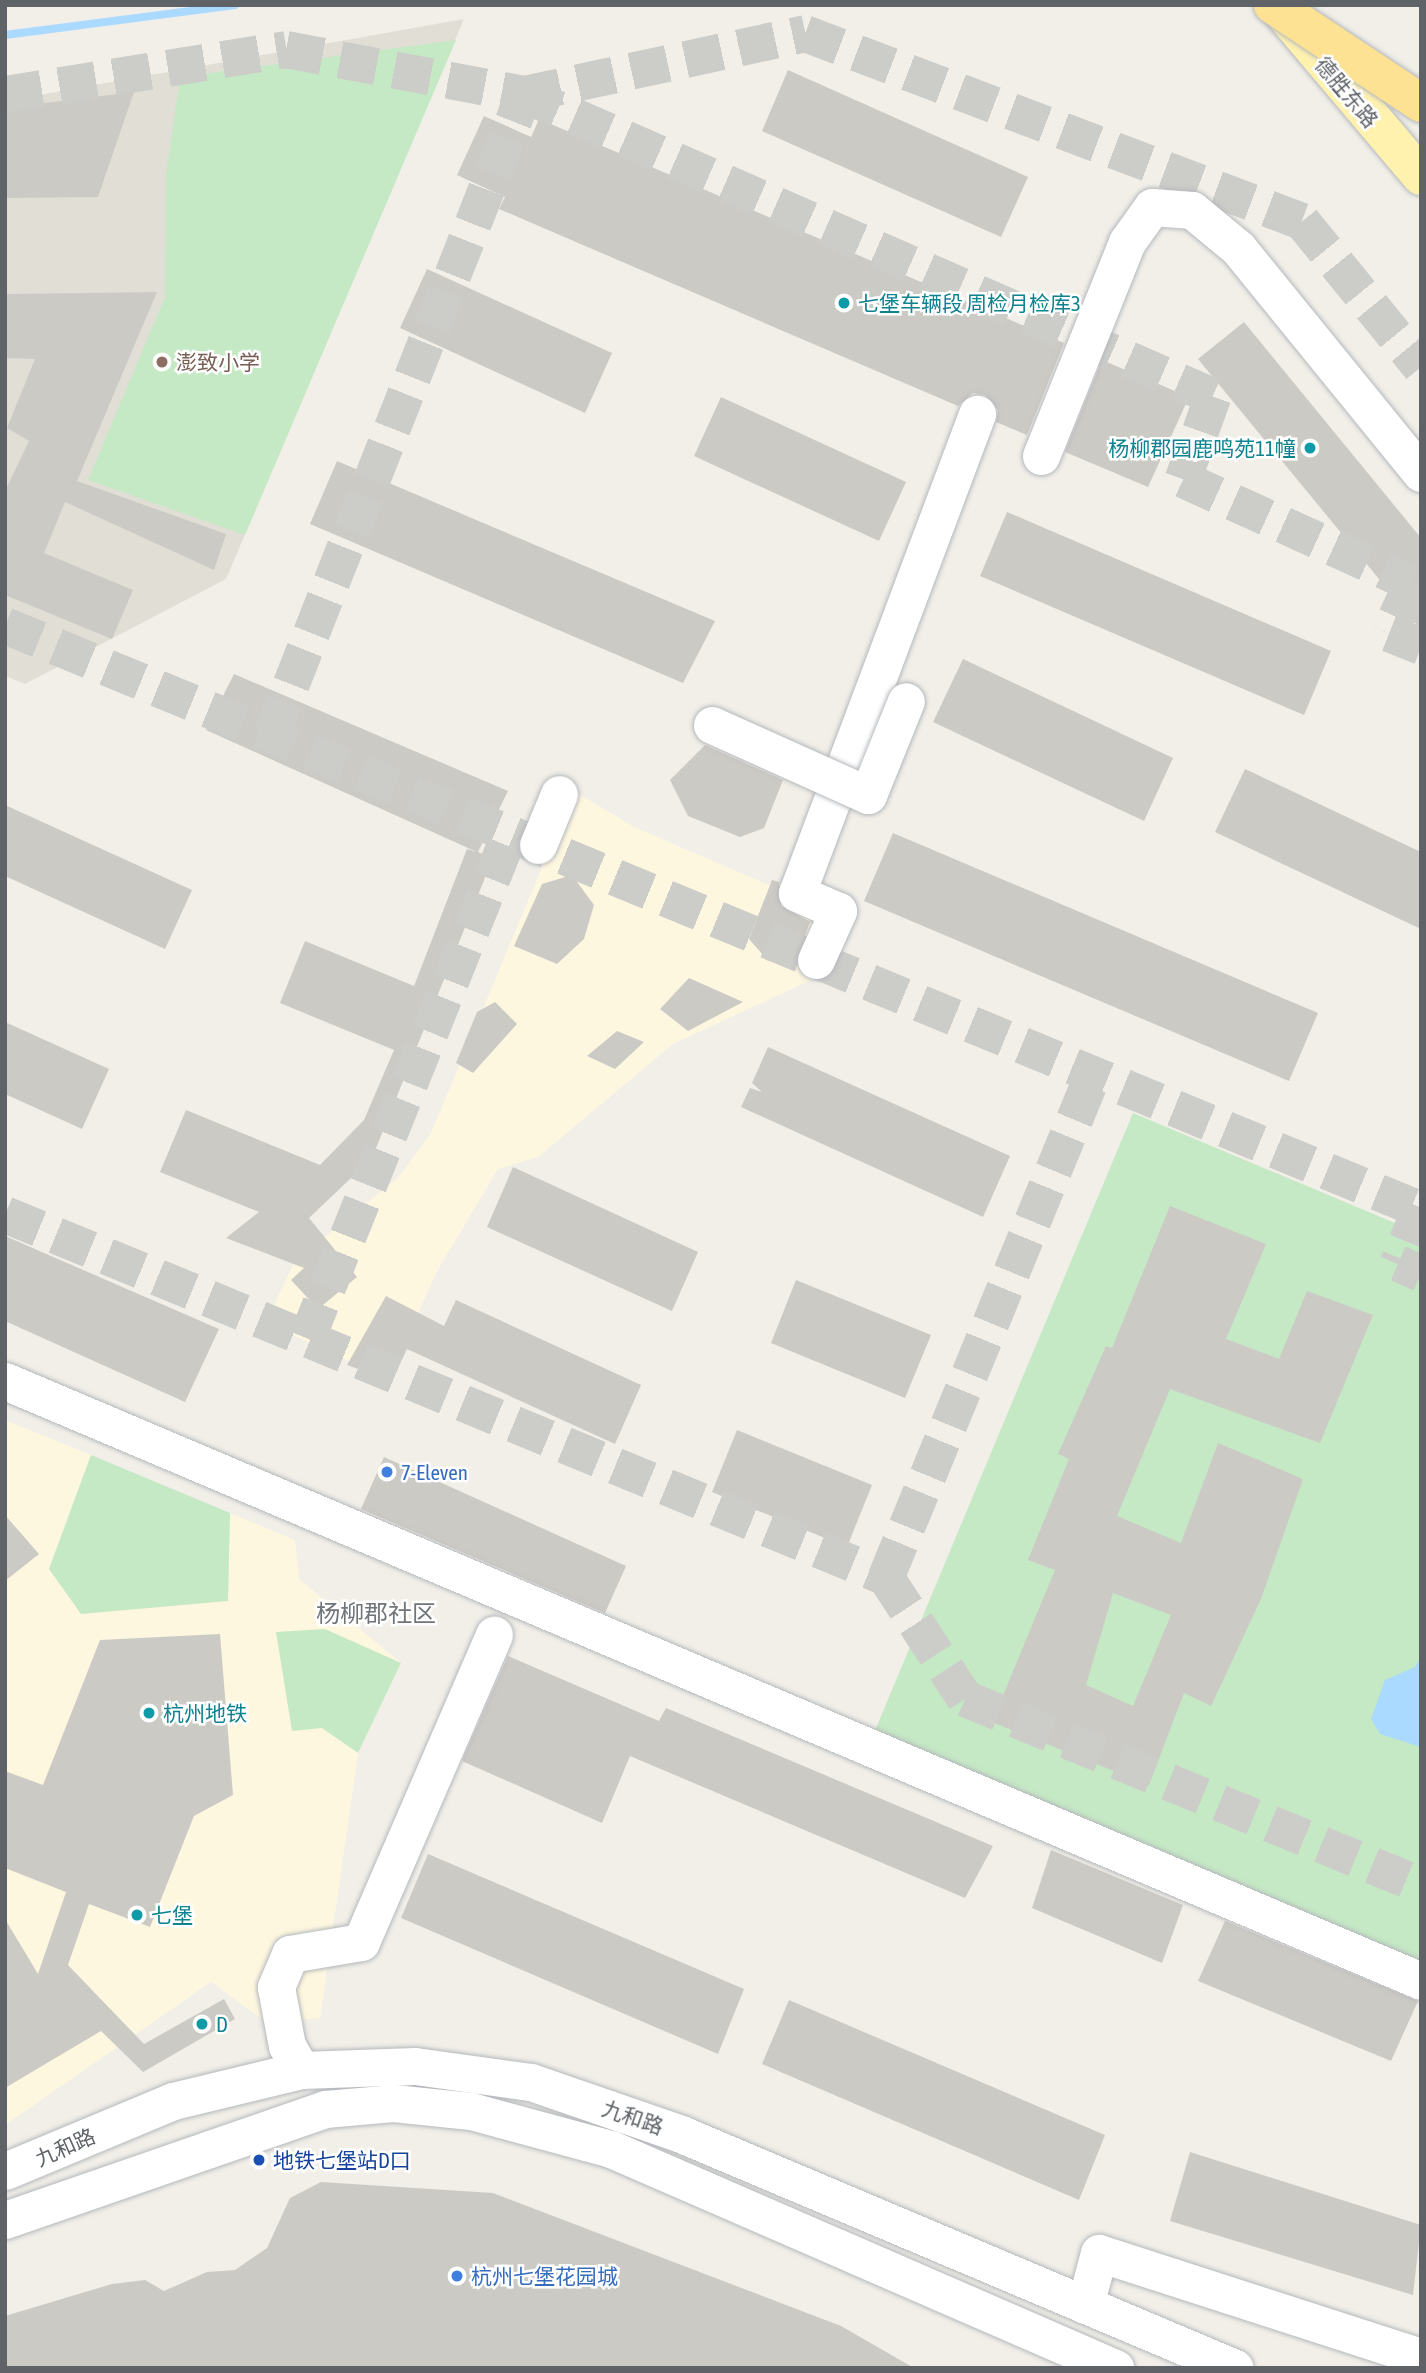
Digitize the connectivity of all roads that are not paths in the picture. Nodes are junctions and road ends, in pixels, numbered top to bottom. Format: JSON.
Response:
{"nodes":[{"id":1,"x":1275,"y":5,"type":"edge"},
{"id":2,"x":1421,"y":103,"type":"edge"},
{"id":3,"x":1421,"y":176,"type":"edge"},
{"id":4,"x":977,"y":414,"type":"dead end"},
{"id":5,"x":1041,"y":456,"type":"dead end"},
{"id":6,"x":1421,"y":473,"type":"edge"},
{"id":7,"x":906,"y":701,"type":"dead end"},
{"id":8,"x":712,"y":725,"type":"dead end"},
{"id":9,"x":850,"y":787,"type":"junction"},
{"id":10,"x":559,"y":794,"type":"dead end"},
{"id":11,"x":538,"y":845,"type":"tunnel mouth"},
{"id":12,"x":818,"y":869,"type":"dead end"},
{"id":13,"x":816,"y":960,"type":"dead end"},
{"id":14,"x":5,"y":1381,"type":"edge"},
{"id":15,"x":494,"y":1634,"type":"dead end"},
{"id":16,"x":1421,"y":1981,"type":"edge"},
{"id":17,"x":302,"y":2070,"type":"junction"},
{"id":18,"x":5,"y":2171,"type":"edge"},
{"id":19,"x":5,"y":2220,"type":"edge"},
{"id":20,"x":1050,"y":2290,"type":"junction"},
{"id":21,"x":1085,"y":2305,"type":"junction"},
{"id":22,"x":1048,"y":2353,"type":"edge"},
{"id":23,"x":1421,"y":2357,"type":"edge"},
{"id":24,"x":1115,"y":2368,"type":"edge"},
{"id":25,"x":1235,"y":2368,"type":"edge"}],
"edges":[{"from":1,"to":2,"type":"highway","bridge":true},
{"from":1,"to":3,"type":"main road","name":"德胜东路"},
{"from":4,"to":13,"type":"street"},
{"from":5,"to":6,"type":"street","bridge":true},
{"from":7,"to":9,"type":"street","bridge":true},
{"from":8,"to":9,"type":"street","bridge":true},
{"from":9,"to":12,"type":"street"},
{"from":10,"to":11,"type":"street"},
{"from":14,"to":16,"type":"street"},
{"from":15,"to":17,"type":"street"},
{"from":17,"to":18,"type":"street","name":"九和路"},
{"from":17,"to":20,"type":"street","name":"九和路"},
{"from":19,"to":22,"type":"street","name":"九和路"},
{"from":20,"to":21,"type":"street","name":"九和路"},
{"from":20,"to":22,"type":"street"},
{"from":21,"to":23,"type":"street"},
{"from":21,"to":25,"type":"street","name":"九和路"},
{"from":22,"to":24,"type":"street","name":"九和路"}]}
